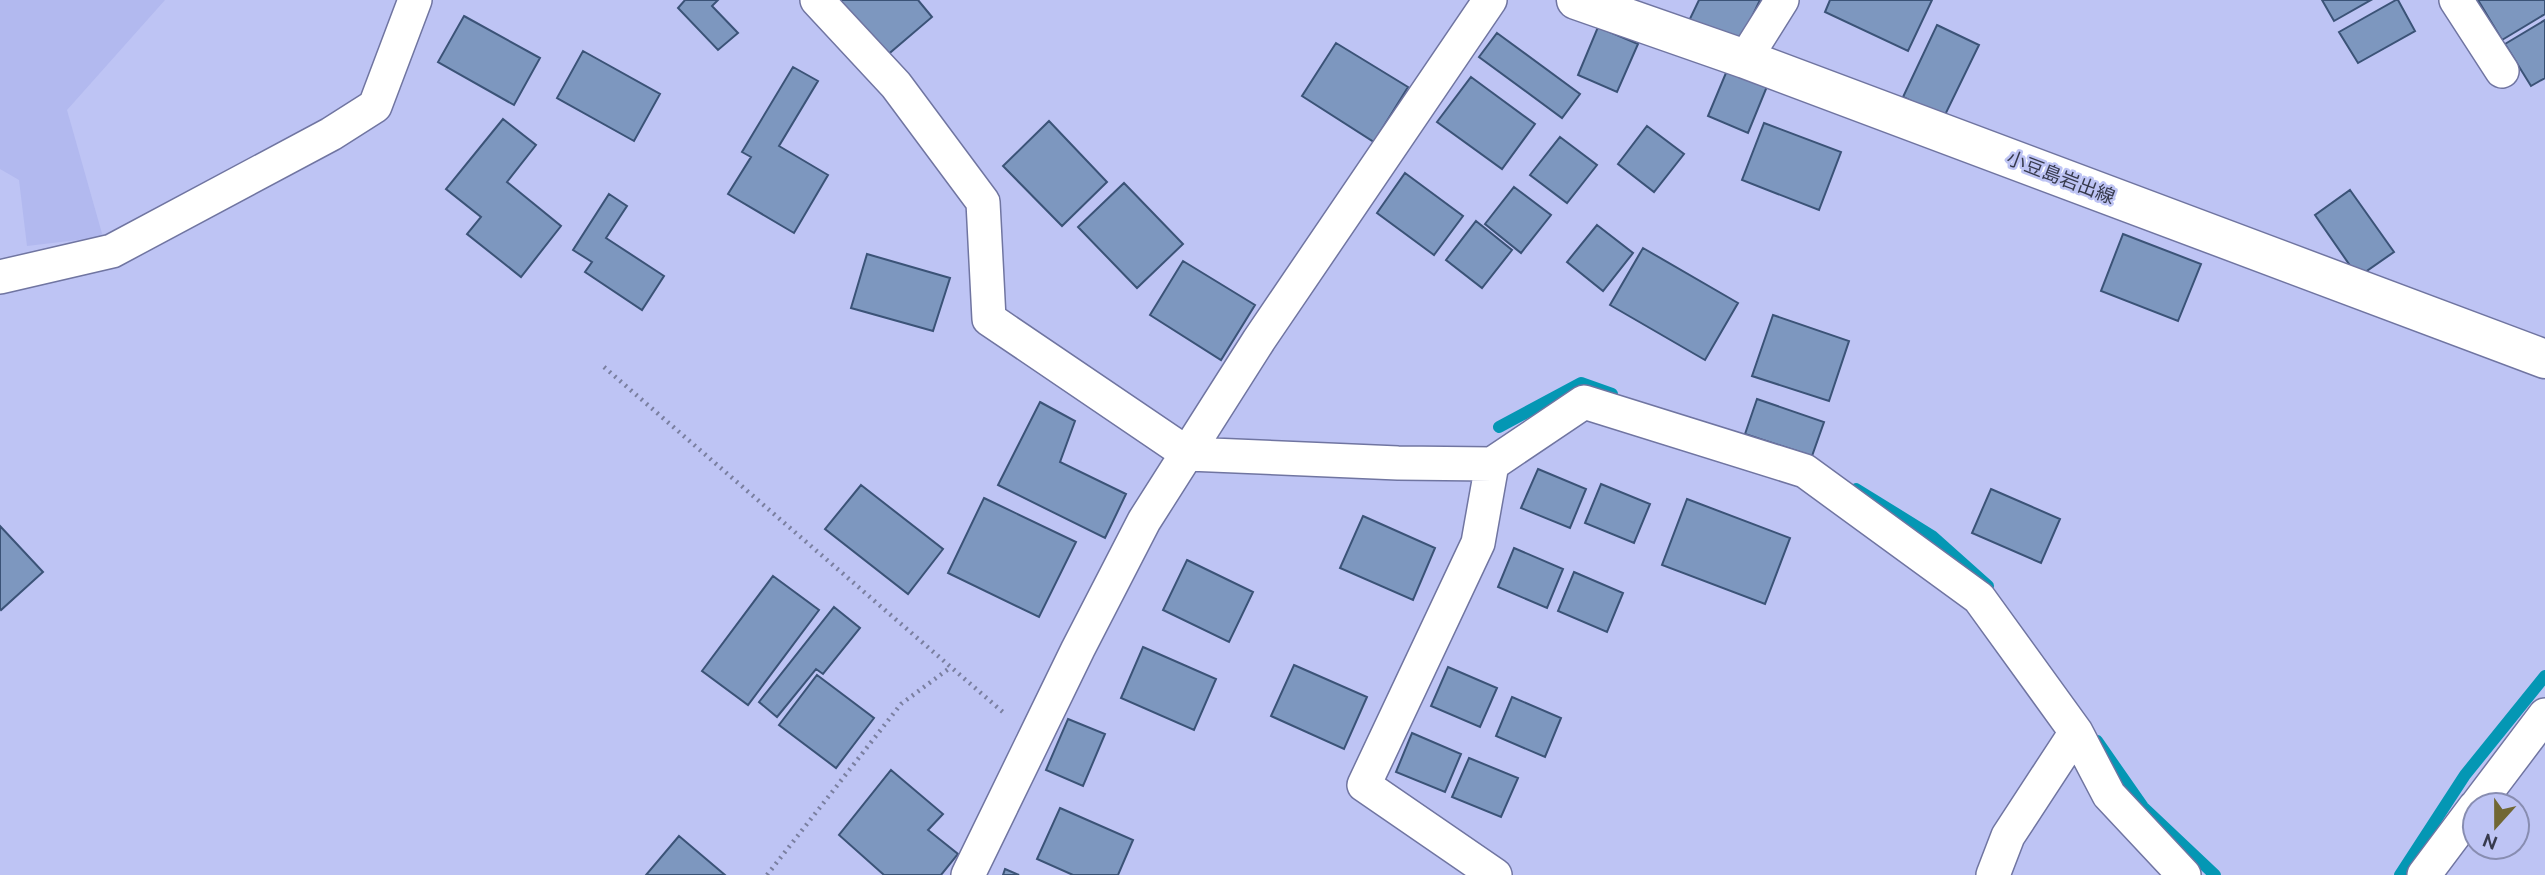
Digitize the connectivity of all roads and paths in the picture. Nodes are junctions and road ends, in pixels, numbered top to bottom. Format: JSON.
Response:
{"nodes":[{"id":1,"x":415,"y":0,"type":"edge"},
{"id":2,"x":817,"y":0,"type":"edge"},
{"id":3,"x":1490,"y":0,"type":"edge"},
{"id":4,"x":1576,"y":0,"type":"edge"},
{"id":5,"x":1782,"y":0,"type":"edge"},
{"id":6,"x":2456,"y":0,"type":"edge"},
{"id":7,"x":1745,"y":59,"type":"junction"},
{"id":8,"x":2501,"y":71,"type":"dead end"},
{"id":9,"x":0,"y":277,"type":"edge"},
{"id":10,"x":2545,"y":359,"type":"edge"},
{"id":11,"x":604,"y":367,"type":"dead end"},
{"id":12,"x":1188,"y":454,"type":"junction"},
{"id":13,"x":1492,"y":464,"type":"junction"},
{"id":14,"x":951,"y":667,"type":"junction"},
{"id":15,"x":2545,"y":715,"type":"edge"},
{"id":16,"x":2076,"y":732,"type":"junction"},
{"id":17,"x":1034,"y":738,"type":"junction"},
{"id":18,"x":2487,"y":791,"type":"edge"},
{"id":19,"x":2461,"y":826,"type":"edge"},
{"id":20,"x":767,"y":875,"type":"edge"},
{"id":21,"x":968,"y":875,"type":"edge"},
{"id":22,"x":1495,"y":875,"type":"edge"},
{"id":23,"x":1993,"y":875,"type":"edge"},
{"id":24,"x":2184,"y":875,"type":"edge"},
{"id":25,"x":2424,"y":875,"type":"edge"}],
"edges":[{"from":1,"to":9,"type":"street"},
{"from":2,"to":12,"type":"street"},
{"from":3,"to":12,"type":"street"},
{"from":4,"to":7,"type":"main road","name":"小豆島岩出線"},
{"from":5,"to":7,"type":"street"},
{"from":6,"to":8,"type":"street"},
{"from":7,"to":10,"type":"main road","name":"小豆島岩出線"},
{"from":11,"to":14,"type":"path"},
{"from":12,"to":13,"type":"street"},
{"from":12,"to":17,"type":"street"},
{"from":13,"to":16,"type":"street"},
{"from":13,"to":22,"type":"street"},
{"from":14,"to":17,"type":"path"},
{"from":14,"to":20,"type":"path"},
{"from":15,"to":18,"type":"street"},
{"from":16,"to":23,"type":"street"},
{"from":16,"to":24,"type":"street"},
{"from":17,"to":21,"type":"street"},
{"from":19,"to":25,"type":"street"}]}
